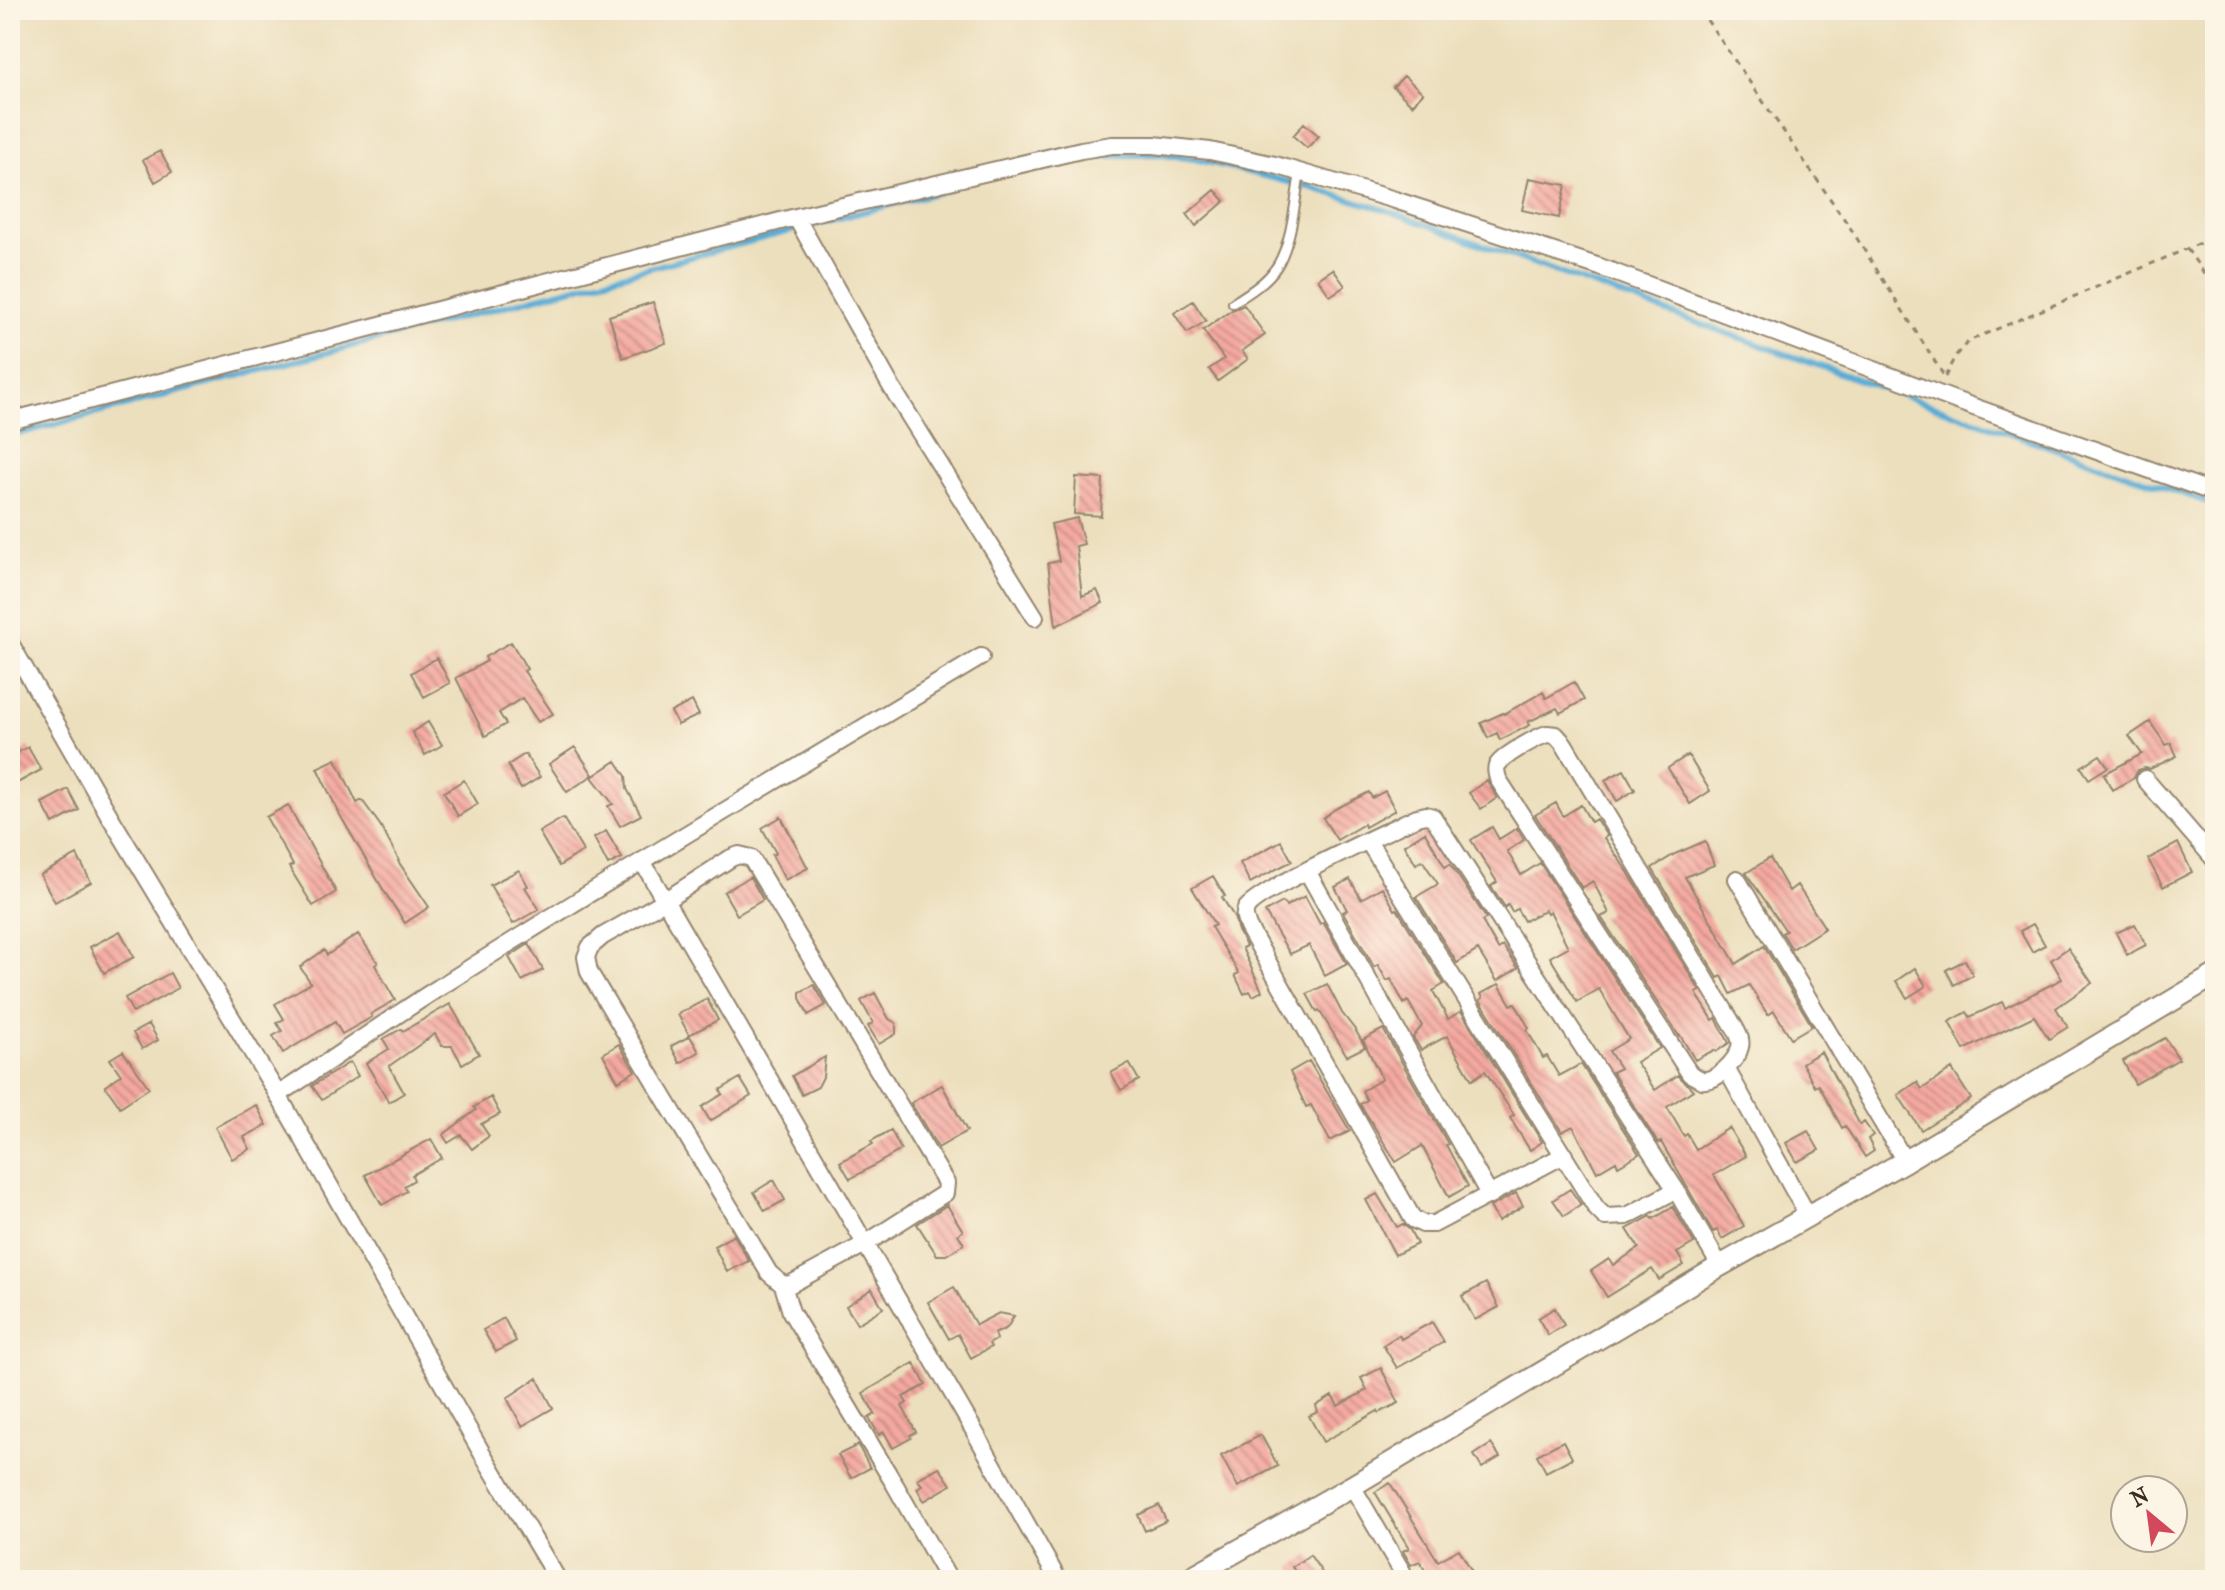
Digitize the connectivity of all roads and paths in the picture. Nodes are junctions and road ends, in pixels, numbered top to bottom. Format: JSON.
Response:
{"nodes":[{"id":1,"x":1700,"y":10,"type":"edge"},
{"id":2,"x":1300,"y":173,"type":"junction"},
{"id":3,"x":796,"y":217,"type":"junction"},
{"id":4,"x":2215,"y":237,"type":"edge"},
{"id":5,"x":2187,"y":249,"type":"junction"},
{"id":6,"x":2215,"y":289,"type":"edge"},
{"id":7,"x":1233,"y":303,"type":"dead end"},
{"id":8,"x":10,"y":421,"type":"edge"},
{"id":9,"x":2215,"y":493,"type":"edge"},
{"id":10,"x":1035,"y":617,"type":"dead end"},
{"id":11,"x":10,"y":643,"type":"edge"},
{"id":12,"x":981,"y":657,"type":"dead end"},
{"id":13,"x":2145,"y":779,"type":"dead end"},
{"id":14,"x":1368,"y":841,"type":"junction"},
{"id":15,"x":2215,"y":860,"type":"edge"},
{"id":16,"x":642,"y":861,"type":"junction"},
{"id":17,"x":1307,"y":871,"type":"junction"},
{"id":18,"x":1737,"y":879,"type":"dead end"},
{"id":19,"x":666,"y":900,"type":"junction"},
{"id":20,"x":2215,"y":975,"type":"edge"},
{"id":21,"x":1727,"y":1070,"type":"junction"},
{"id":22,"x":278,"y":1095,"type":"junction"},
{"id":23,"x":1564,"y":1155,"type":"junction"},
{"id":24,"x":1905,"y":1161,"type":"junction"},
{"id":25,"x":1676,"y":1190,"type":"junction"},
{"id":26,"x":1490,"y":1196,"type":"junction"},
{"id":27,"x":1808,"y":1216,"type":"junction"},
{"id":28,"x":865,"y":1244,"type":"junction"},
{"id":29,"x":1720,"y":1266,"type":"junction"},
{"id":30,"x":783,"y":1285,"type":"junction"},
{"id":31,"x":1352,"y":1486,"type":"junction"},
{"id":32,"x":558,"y":1580,"type":"edge"},
{"id":33,"x":949,"y":1580,"type":"edge"},
{"id":34,"x":1058,"y":1580,"type":"edge"},
{"id":35,"x":1186,"y":1580,"type":"edge"},
{"id":36,"x":1407,"y":1580,"type":"edge"}],
"edges":[{"from":1,"to":5,"type":"path"},
{"from":2,"to":3,"type":"street"},
{"from":2,"to":7,"type":"lane"},
{"from":2,"to":9,"type":"street"},
{"from":3,"to":8,"type":"street"},
{"from":3,"to":10,"type":"street"},
{"from":4,"to":5,"type":"path"},
{"from":5,"to":6,"type":"path"},
{"from":11,"to":22,"type":"street"},
{"from":12,"to":16,"type":"street"},
{"from":13,"to":15,"type":"street"},
{"from":14,"to":17,"type":"street"},
{"from":14,"to":23,"type":"street"},
{"from":14,"to":25,"type":"street"},
{"from":16,"to":19,"type":"street"},
{"from":16,"to":22,"type":"street"},
{"from":17,"to":26,"type":"street"},
{"from":17,"to":26,"type":"street"},
{"from":18,"to":24,"type":"street"},
{"from":19,"to":28,"type":"street"},
{"from":19,"to":28,"type":"street"},
{"from":19,"to":30,"type":"street"},
{"from":20,"to":24,"type":"street"},
{"from":21,"to":21,"type":"street"},
{"from":21,"to":27,"type":"street"},
{"from":22,"to":32,"type":"street"},
{"from":23,"to":25,"type":"street"},
{"from":23,"to":26,"type":"street"},
{"from":24,"to":27,"type":"street"},
{"from":25,"to":29,"type":"street"},
{"from":27,"to":29,"type":"street"},
{"from":28,"to":30,"type":"street"},
{"from":28,"to":34,"type":"street"},
{"from":29,"to":31,"type":"street"},
{"from":30,"to":33,"type":"street"},
{"from":31,"to":35,"type":"street"},
{"from":31,"to":36,"type":"street"}]}
